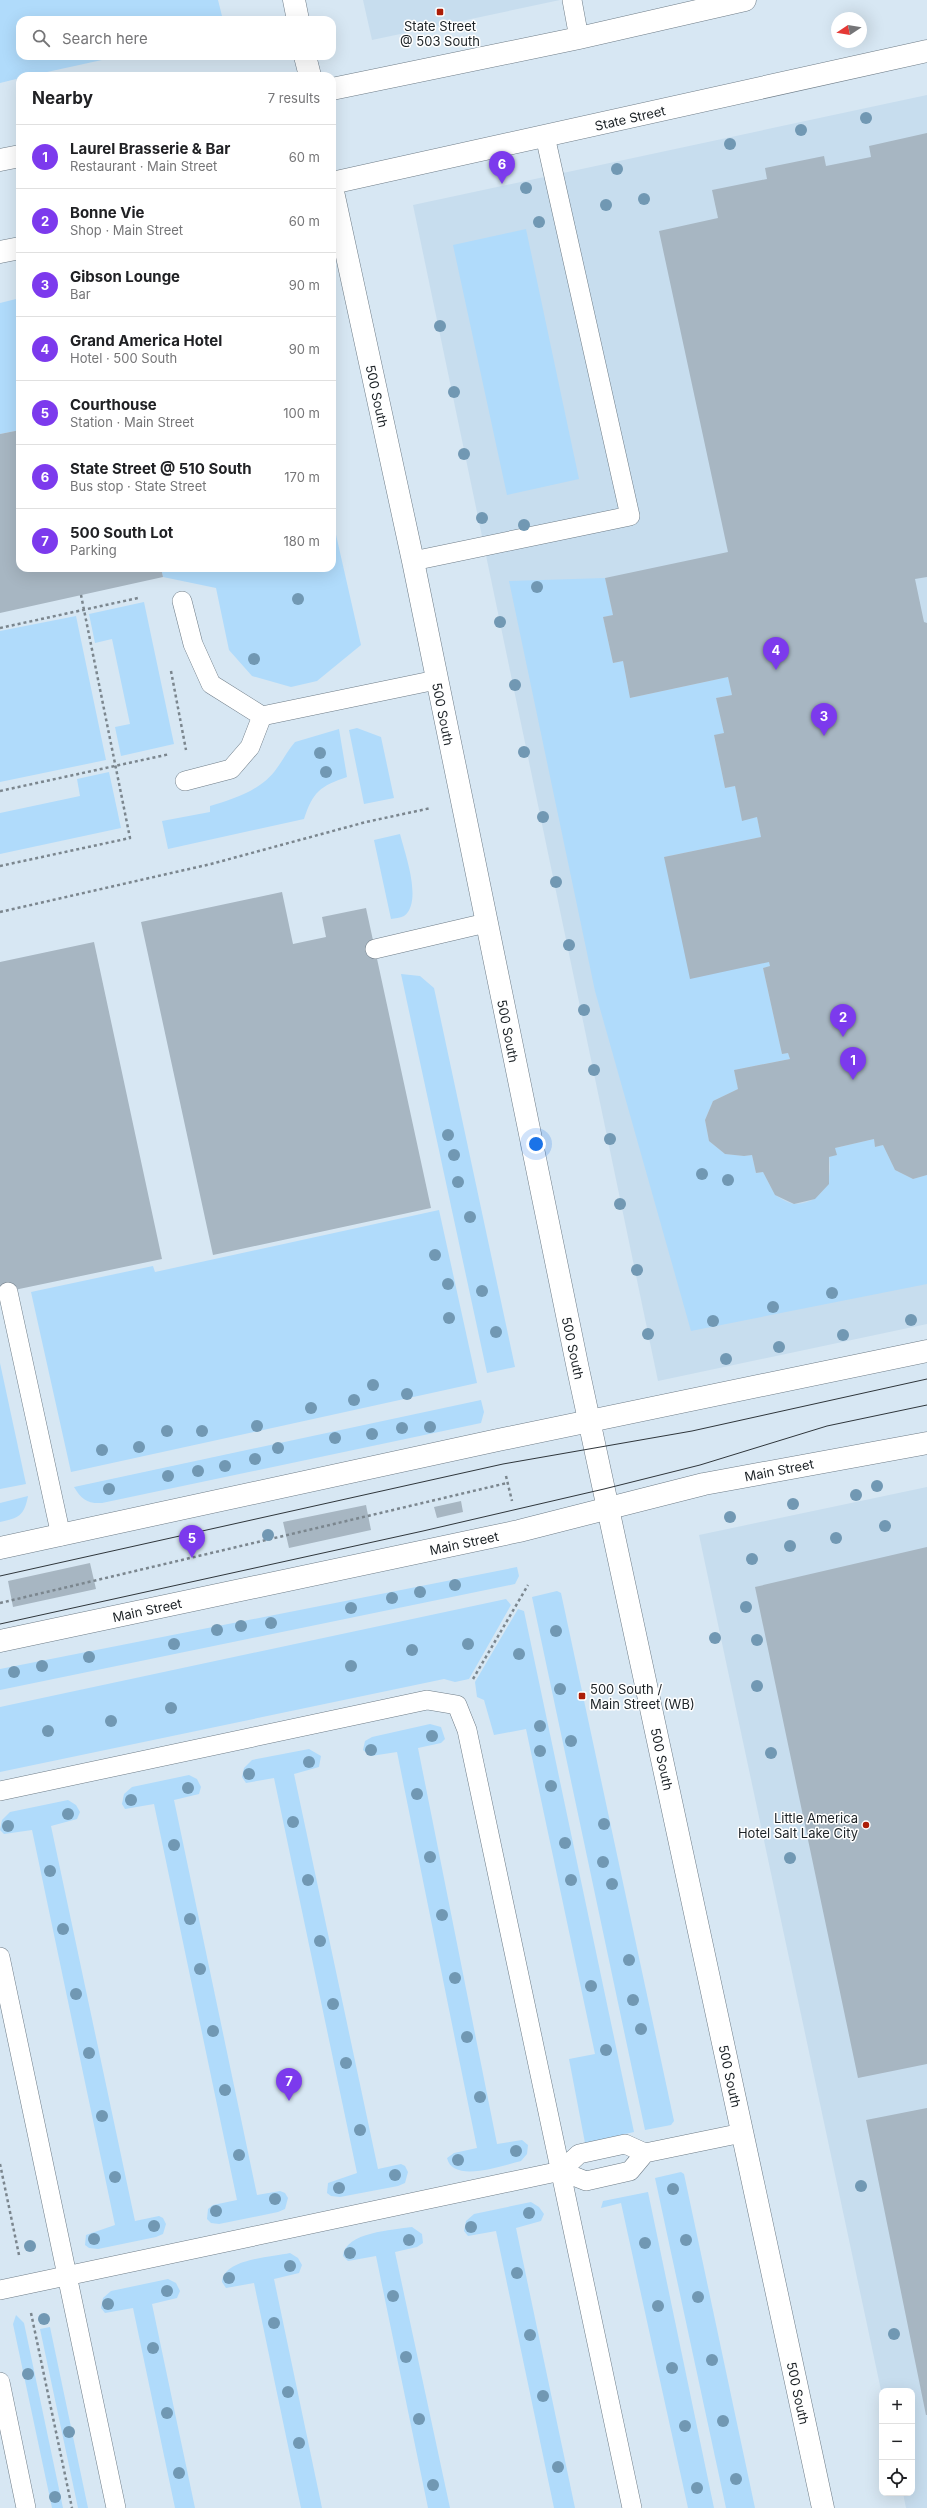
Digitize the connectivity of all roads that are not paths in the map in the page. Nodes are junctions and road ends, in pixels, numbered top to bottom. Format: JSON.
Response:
{"nodes":[{"id":1,"x":294,"y":0,"type":"edge"},
{"id":2,"x":572,"y":0,"type":"edge"},
{"id":3,"x":746,"y":0,"type":"edge"},
{"id":4,"x":297,"y":16,"type":"edge"},
{"id":5,"x":579,"y":38,"type":"junction"},
{"id":6,"x":927,"y":51,"type":"edge"},
{"id":7,"x":306,"y":60,"type":"edge"},
{"id":8,"x":309,"y":72,"type":"edge"},
{"id":9,"x":336,"y":88,"type":"edge"},
{"id":10,"x":545,"y":136,"type":"junction"},
{"id":11,"x":16,"y":157,"type":"edge"},
{"id":12,"x":0,"y":160,"type":"edge"},
{"id":13,"x":336,"y":182,"type":"edge"},
{"id":14,"x":336,"y":205,"type":"edge"},
{"id":15,"x":16,"y":249,"type":"edge"},
{"id":16,"x":0,"y":252,"type":"edge"},
{"id":17,"x":414,"y":561,"type":"junction"},
{"id":18,"x":182,"y":601,"type":"dead end"},
{"id":19,"x":436,"y":680,"type":"junction"},
{"id":20,"x":262,"y":716,"type":"junction"},
{"id":21,"x":184,"y":781,"type":"dead end"},
{"id":22,"x":486,"y":923,"type":"junction"},
{"id":23,"x":375,"y":949,"type":"dead end"},
{"id":24,"x":8,"y":1292,"type":"dead end"},
{"id":25,"x":927,"y":1351,"type":"edge"},
{"id":26,"x":589,"y":1420,"type":"junction"},
{"id":27,"x":927,"y":1443,"type":"edge"},
{"id":28,"x":608,"y":1508,"type":"junction"},
{"id":29,"x":61,"y":1536,"type":"junction"},
{"id":30,"x":0,"y":1548,"type":"edge"},
{"id":31,"x":0,"y":1641,"type":"edge"},
{"id":32,"x":0,"y":1791,"type":"edge"},
{"id":33,"x":0,"y":1957,"type":"edge"},
{"id":34,"x":742,"y":2133,"type":"junction"},
{"id":35,"x":645,"y":2153,"type":"junction"},
{"id":36,"x":561,"y":2171,"type":"junction"},
{"id":37,"x":67,"y":2275,"type":"junction"},
{"id":38,"x":0,"y":2290,"type":"edge"},
{"id":39,"x":0,"y":2382,"type":"edge"},
{"id":40,"x":26,"y":2508,"type":"edge"},
{"id":41,"x":116,"y":2508,"type":"edge"},
{"id":42,"x":632,"y":2508,"type":"edge"},
{"id":43,"x":823,"y":2508,"type":"edge"}],
"edges":[{"from":1,"to":4,"type":"main road"},
{"from":2,"to":5,"type":"lane"},
{"from":3,"to":5,"type":"main road"},
{"from":5,"to":9,"type":"main road"},
{"from":6,"to":10,"type":"main road","name":"State Street"},
{"from":7,"to":8,"type":"main road"},
{"from":10,"to":13,"type":"main road","name":"State Street"},
{"from":10,"to":17,"type":"lane"},
{"from":11,"to":12,"type":"main road"},
{"from":14,"to":17,"type":"main road","name":"500 South"},
{"from":15,"to":16,"type":"main road"},
{"from":17,"to":19,"type":"main road","name":"500 South"},
{"from":18,"to":20,"type":"lane"},
{"from":19,"to":20,"type":"lane"},
{"from":19,"to":22,"type":"main road","name":"500 South"},
{"from":20,"to":21,"type":"lane"},
{"from":22,"to":23,"type":"lane"},
{"from":22,"to":26,"type":"main road","name":"500 South"},
{"from":24,"to":29,"type":"lane"},
{"from":25,"to":26,"type":"main road"},
{"from":26,"to":28,"type":"main road","name":"500 South"},
{"from":26,"to":29,"type":"main road"},
{"from":27,"to":28,"type":"main road","name":"Main Street"},
{"from":28,"to":31,"type":"main road","name":"Main Street"},
{"from":28,"to":34,"type":"main road","name":"500 South"},
{"from":29,"to":30,"type":"main road"},
{"from":32,"to":36,"type":"lane"},
{"from":33,"to":37,"type":"lane"},
{"from":34,"to":35,"type":"lane"},
{"from":34,"to":43,"type":"main road","name":"500 South"},
{"from":35,"to":36,"type":"lane"},
{"from":35,"to":36,"type":"lane"},
{"from":36,"to":37,"type":"lane"},
{"from":36,"to":42,"type":"lane"},
{"from":37,"to":38,"type":"lane"},
{"from":37,"to":41,"type":"lane"},
{"from":39,"to":40,"type":"lane"}]}
